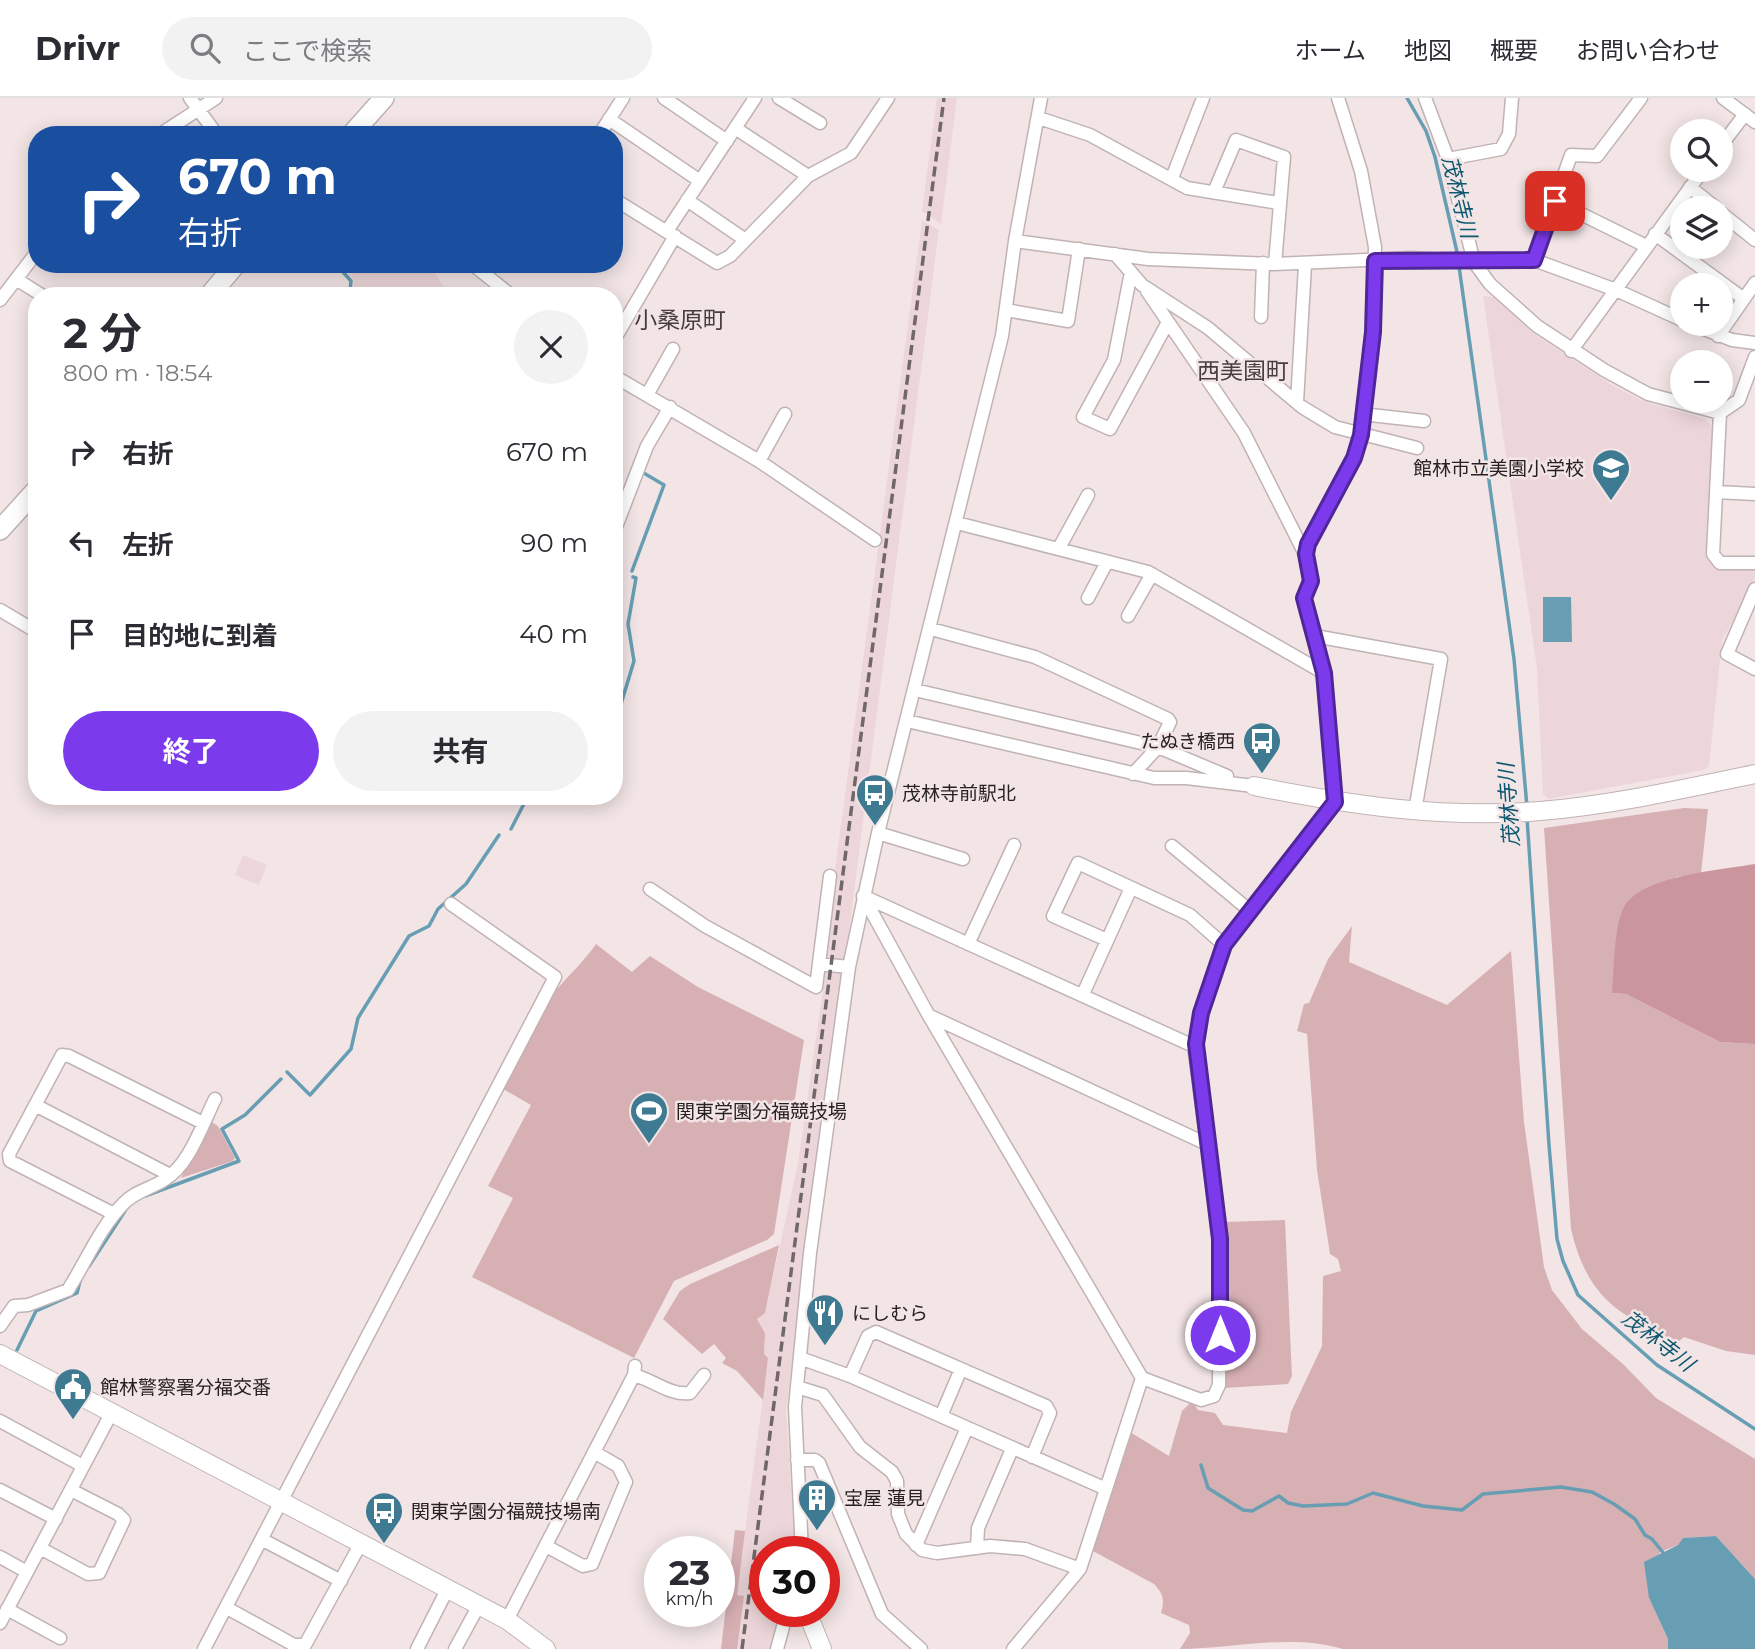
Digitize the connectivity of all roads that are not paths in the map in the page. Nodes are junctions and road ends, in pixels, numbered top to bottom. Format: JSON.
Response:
{"nodes":[{"id":1,"x":190,"y":98,"type":"edge"},
{"id":2,"x":216,"y":98,"type":"edge"},
{"id":3,"x":384,"y":98,"type":"edge"},
{"id":4,"x":664,"y":98,"type":"edge"},
{"id":5,"x":755,"y":98,"type":"edge"},
{"id":6,"x":779,"y":98,"type":"edge"},
{"id":7,"x":888,"y":98,"type":"edge"},
{"id":8,"x":1041,"y":98,"type":"edge"},
{"id":9,"x":1203,"y":98,"type":"edge"},
{"id":10,"x":1338,"y":98,"type":"edge"},
{"id":11,"x":1425,"y":98,"type":"edge"},
{"id":12,"x":1512,"y":98,"type":"edge"},
{"id":13,"x":1723,"y":98,"type":"edge"},
{"id":14,"x":620,"y":99,"type":"edge"},
{"id":15,"x":1639,"y":99,"type":"edge"},
{"id":16,"x":199,"y":108,"type":"junction"},
{"id":17,"x":1039,"y":118,"type":"junction"},
{"id":18,"x":1750,"y":118,"type":"edge"},
{"id":19,"x":609,"y":119,"type":"junction"},
{"id":20,"x":820,"y":123,"type":"dead end"},
{"id":21,"x":172,"y":126,"type":"edge"},
{"id":22,"x":211,"y":126,"type":"edge"},
{"id":23,"x":359,"y":126,"type":"edge"},
{"id":24,"x":605,"y":126,"type":"edge"},
{"id":25,"x":619,"y":126,"type":"edge"},
{"id":26,"x":735,"y":128,"type":"junction"},
{"id":27,"x":623,"y":129,"type":"edge"},
{"id":28,"x":1733,"y":134,"type":"edge"},
{"id":29,"x":727,"y":141,"type":"junction"},
{"id":30,"x":1448,"y":159,"type":"junction"},
{"id":31,"x":808,"y":176,"type":"junction"},
{"id":32,"x":1172,"y":178,"type":"junction"},
{"id":33,"x":700,"y":181,"type":"junction"},
{"id":34,"x":1694,"y":182,"type":"edge"},
{"id":35,"x":1690,"y":187,"type":"junction"},
{"id":36,"x":1214,"y":192,"type":"junction"},
{"id":37,"x":1701,"y":196,"type":"edge"},
{"id":38,"x":687,"y":200,"type":"junction"},
{"id":39,"x":1555,"y":201,"type":"junction"},
{"id":40,"x":1278,"y":203,"type":"junction"},
{"id":41,"x":623,"y":204,"type":"edge"},
{"id":42,"x":1733,"y":222,"type":"edge"},
{"id":43,"x":671,"y":233,"type":"junction"},
{"id":44,"x":1655,"y":234,"type":"junction"},
{"id":45,"x":744,"y":239,"type":"junction"},
{"id":46,"x":1755,"y":240,"type":"edge"},
{"id":47,"x":1015,"y":241,"type":"junction"},
{"id":48,"x":1646,"y":246,"type":"junction"},
{"id":49,"x":1079,"y":249,"type":"junction"},
{"id":50,"x":1115,"y":254,"type":"junction"},
{"id":51,"x":1534,"y":260,"type":"junction"},
{"id":52,"x":1375,"y":261,"type":"junction"},
{"id":53,"x":1471,"y":261,"type":"junction"},
{"id":54,"x":1269,"y":263,"type":"junction"},
{"id":55,"x":28,"y":264,"type":"edge"},
{"id":56,"x":1305,"y":265,"type":"junction"},
{"id":57,"x":1131,"y":272,"type":"junction"},
{"id":58,"x":228,"y":273,"type":"edge"},
{"id":59,"x":483,"y":273,"type":"edge"},
{"id":60,"x":16,"y":279,"type":"junction"},
{"id":61,"x":1755,"y":283,"type":"edge"},
{"id":62,"x":1142,"y":285,"type":"junction"},
{"id":63,"x":29,"y":287,"type":"edge"},
{"id":64,"x":217,"y":287,"type":"edge"},
{"id":65,"x":501,"y":287,"type":"edge"},
{"id":66,"x":1616,"y":290,"type":"junction"},
{"id":67,"x":1744,"y":299,"type":"junction"},
{"id":68,"x":0,"y":300,"type":"edge"},
{"id":69,"x":1006,"y":310,"type":"junction"},
{"id":70,"x":1670,"y":315,"type":"edge"},
{"id":71,"x":1733,"y":315,"type":"edge"},
{"id":72,"x":1261,"y":317,"type":"dead end"},
{"id":73,"x":1168,"y":322,"type":"junction"},
{"id":74,"x":623,"y":323,"type":"edge"},
{"id":75,"x":1718,"y":336,"type":"edge"},
{"id":76,"x":1755,"y":344,"type":"edge"},
{"id":77,"x":673,"y":349,"type":"dead end"},
{"id":78,"x":1571,"y":351,"type":"junction"},
{"id":79,"x":1755,"y":356,"type":"edge"},
{"id":80,"x":623,"y":381,"type":"edge"},
{"id":81,"x":647,"y":395,"type":"junction"},
{"id":82,"x":1670,"y":400,"type":"edge"},
{"id":83,"x":1297,"y":402,"type":"junction"},
{"id":84,"x":1733,"y":404,"type":"edge"},
{"id":85,"x":670,"y":407,"type":"junction"},
{"id":86,"x":1720,"y":413,"type":"edge"},
{"id":87,"x":785,"y":414,"type":"dead end"},
{"id":88,"x":1363,"y":414,"type":"junction"},
{"id":89,"x":1424,"y":421,"type":"dead end"},
{"id":90,"x":1361,"y":435,"type":"junction"},
{"id":91,"x":1417,"y":448,"type":"dead end"},
{"id":92,"x":759,"y":461,"type":"junction"},
{"id":93,"x":1717,"y":492,"type":"junction"},
{"id":94,"x":1755,"y":494,"type":"edge"},
{"id":95,"x":1088,"y":495,"type":"dead end"},
{"id":96,"x":28,"y":499,"type":"edge"},
{"id":97,"x":623,"y":509,"type":"edge"},
{"id":98,"x":957,"y":523,"type":"junction"},
{"id":99,"x":0,"y":530,"type":"edge"},
{"id":100,"x":875,"y":540,"type":"dead end"},
{"id":101,"x":1059,"y":548,"type":"junction"},
{"id":102,"x":1306,"y":554,"type":"junction"},
{"id":103,"x":1107,"y":562,"type":"junction"},
{"id":104,"x":1755,"y":563,"type":"edge"},
{"id":105,"x":1152,"y":574,"type":"junction"},
{"id":106,"x":1755,"y":589,"type":"edge"},
{"id":107,"x":1088,"y":598,"type":"dead end"},
{"id":108,"x":0,"y":610,"type":"edge"},
{"id":109,"x":1128,"y":616,"type":"dead end"},
{"id":110,"x":28,"y":627,"type":"edge"},
{"id":111,"x":931,"y":629,"type":"junction"},
{"id":112,"x":1315,"y":636,"type":"junction"},
{"id":113,"x":1755,"y":668,"type":"edge"},
{"id":114,"x":1324,"y":673,"type":"junction"},
{"id":115,"x":915,"y":690,"type":"junction"},
{"id":116,"x":908,"y":720,"type":"junction"},
{"id":117,"x":1158,"y":747,"type":"junction"},
{"id":118,"x":1132,"y":774,"type":"junction"},
{"id":119,"x":1755,"y":774,"type":"edge"},
{"id":120,"x":1254,"y":786,"type":"junction"},
{"id":121,"x":1335,"y":802,"type":"junction"},
{"id":122,"x":1415,"y":811,"type":"junction"},
{"id":123,"x":878,"y":833,"type":"junction"},
{"id":124,"x":1014,"y":845,"type":"dead end"},
{"id":125,"x":1172,"y":846,"type":"dead end"},
{"id":126,"x":963,"y":859,"type":"dead end"},
{"id":127,"x":830,"y":876,"type":"dead end"},
{"id":128,"x":1131,"y":888,"type":"junction"},
{"id":129,"x":650,"y":889,"type":"dead end"},
{"id":130,"x":863,"y":896,"type":"junction"},
{"id":131,"x":451,"y":904,"type":"dead end"},
{"id":132,"x":1250,"y":910,"type":"junction"},
{"id":133,"x":1107,"y":940,"type":"junction"},
{"id":134,"x":968,"y":944,"type":"junction"},
{"id":135,"x":1224,"y":945,"type":"junction"},
{"id":136,"x":819,"y":964,"type":"junction"},
{"id":137,"x":849,"y":967,"type":"junction"},
{"id":138,"x":1083,"y":995,"type":"junction"},
{"id":139,"x":929,"y":1016,"type":"junction"},
{"id":140,"x":1196,"y":1044,"type":"junction"},
{"id":141,"x":215,"y":1100,"type":"dead end"},
{"id":142,"x":35,"y":1105,"type":"junction"},
{"id":143,"x":203,"y":1123,"type":"junction"},
{"id":144,"x":1207,"y":1144,"type":"junction"},
{"id":145,"x":170,"y":1175,"type":"junction"},
{"id":146,"x":114,"y":1214,"type":"junction"},
{"id":147,"x":0,"y":1326,"type":"edge"},
{"id":148,"x":0,"y":1354,"type":"edge"},
{"id":149,"x":800,"y":1359,"type":"junction"},
{"id":150,"x":961,"y":1369,"type":"junction"},
{"id":151,"x":704,"y":1375,"type":"dead end"},
{"id":152,"x":850,"y":1376,"type":"junction"},
{"id":153,"x":1142,"y":1378,"type":"junction"},
{"id":154,"x":797,"y":1387,"type":"junction"},
{"id":155,"x":112,"y":1412,"type":"junction"},
{"id":156,"x":941,"y":1416,"type":"junction"},
{"id":157,"x":0,"y":1422,"type":"edge"},
{"id":158,"x":967,"y":1428,"type":"junction"},
{"id":159,"x":1013,"y":1449,"type":"junction"},
{"id":160,"x":594,"y":1452,"type":"junction"},
{"id":161,"x":1032,"y":1457,"type":"junction"},
{"id":162,"x":797,"y":1460,"type":"junction"},
{"id":163,"x":83,"y":1466,"type":"junction"},
{"id":164,"x":1104,"y":1488,"type":"junction"},
{"id":165,"x":0,"y":1490,"type":"edge"},
{"id":166,"x":71,"y":1490,"type":"junction"},
{"id":167,"x":283,"y":1502,"type":"junction"},
{"id":168,"x":56,"y":1519,"type":"junction"},
{"id":169,"x":801,"y":1536,"type":"edge"},
{"id":170,"x":262,"y":1540,"type":"junction"},
{"id":171,"x":361,"y":1543,"type":"junction"},
{"id":172,"x":916,"y":1545,"type":"junction"},
{"id":173,"x":545,"y":1546,"type":"junction"},
{"id":174,"x":40,"y":1548,"type":"junction"},
{"id":175,"x":977,"y":1548,"type":"junction"},
{"id":176,"x":0,"y":1558,"type":"edge"},
{"id":177,"x":1080,"y":1569,"type":"junction"},
{"id":178,"x":27,"y":1572,"type":"junction"},
{"id":179,"x":341,"y":1581,"type":"junction"},
{"id":180,"x":448,"y":1588,"type":"junction"},
{"id":181,"x":479,"y":1605,"type":"junction"},
{"id":182,"x":227,"y":1608,"type":"junction"},
{"id":183,"x":7,"y":1609,"type":"junction"},
{"id":184,"x":507,"y":1620,"type":"junction"},
{"id":185,"x":0,"y":1622,"type":"edge"},
{"id":186,"x":783,"y":1627,"type":"edge"},
{"id":187,"x":813,"y":1627,"type":"edge"},
{"id":188,"x":60,"y":1638,"type":"dead end"},
{"id":189,"x":204,"y":1649,"type":"edge"},
{"id":190,"x":417,"y":1649,"type":"edge"},
{"id":191,"x":455,"y":1649,"type":"edge"},
{"id":192,"x":546,"y":1649,"type":"edge"},
{"id":193,"x":777,"y":1649,"type":"edge"},
{"id":194,"x":822,"y":1649,"type":"edge"},
{"id":195,"x":921,"y":1649,"type":"edge"},
{"id":196,"x":1013,"y":1649,"type":"edge"}],
"edges":[{"from":1,"to":16,"type":"street"},
{"from":2,"to":16,"type":"street"},
{"from":3,"to":23,"type":"main road"},
{"from":4,"to":29,"type":"street"},
{"from":5,"to":26,"type":"street"},
{"from":6,"to":20,"type":"street"},
{"from":7,"to":31,"type":"street"},
{"from":8,"to":17,"type":"street"},
{"from":9,"to":32,"type":"street"},
{"from":10,"to":52,"type":"street"},
{"from":11,"to":30,"type":"street"},
{"from":12,"to":30,"type":"street"},
{"from":13,"to":18,"type":"street"},
{"from":14,"to":19,"type":"street"},
{"from":15,"to":39,"type":"street"},
{"from":16,"to":21,"type":"street"},
{"from":16,"to":22,"type":"street"},
{"from":17,"to":32,"type":"street"},
{"from":17,"to":47,"type":"street"},
{"from":18,"to":28,"type":"street"},
{"from":19,"to":24,"type":"street"},
{"from":19,"to":25,"type":"street"},
{"from":26,"to":29,"type":"street"},
{"from":26,"to":31,"type":"street"},
{"from":27,"to":33,"type":"street"},
{"from":29,"to":33,"type":"street"},
{"from":30,"to":53,"type":"street"},
{"from":31,"to":45,"type":"street"},
{"from":32,"to":36,"type":"street"},
{"from":33,"to":38,"type":"street"},
{"from":34,"to":35,"type":"street"},
{"from":35,"to":37,"type":"street"},
{"from":35,"to":44,"type":"street"},
{"from":36,"to":40,"type":"street"},
{"from":36,"to":40,"type":"street"},
{"from":38,"to":43,"type":"street"},
{"from":38,"to":45,"type":"street"},
{"from":39,"to":48,"type":"street"},
{"from":39,"to":51,"type":"street"},
{"from":40,"to":54,"type":"street"},
{"from":41,"to":43,"type":"street"},
{"from":42,"to":46,"type":"street"},
{"from":43,"to":45,"type":"street"},
{"from":43,"to":74,"type":"street"},
{"from":44,"to":48,"type":"street"},
{"from":44,"to":67,"type":"street"},
{"from":47,"to":49,"type":"street"},
{"from":47,"to":69,"type":"street"},
{"from":48,"to":66,"type":"street"},
{"from":49,"to":50,"type":"street"},
{"from":49,"to":69,"type":"street"},
{"from":50,"to":54,"type":"street"},
{"from":50,"to":57,"type":"street"},
{"from":51,"to":53,"type":"street"},
{"from":51,"to":66,"type":"street"},
{"from":52,"to":53,"type":"street"},
{"from":52,"to":56,"type":"street"},
{"from":52,"to":88,"type":"street"},
{"from":53,"to":78,"type":"street"},
{"from":54,"to":56,"type":"street"},
{"from":54,"to":72,"type":"street"},
{"from":55,"to":60,"type":"street"},
{"from":56,"to":83,"type":"street"},
{"from":57,"to":62,"type":"street"},
{"from":57,"to":73,"type":"street"},
{"from":58,"to":64,"type":"main road"},
{"from":59,"to":65,"type":"street"},
{"from":60,"to":63,"type":"street"},
{"from":60,"to":68,"type":"street"},
{"from":61,"to":67,"type":"street"},
{"from":62,"to":73,"type":"street"},
{"from":62,"to":83,"type":"street"},
{"from":66,"to":70,"type":"street"},
{"from":66,"to":78,"type":"street"},
{"from":67,"to":71,"type":"street"},
{"from":69,"to":98,"type":"street"},
{"from":73,"to":102,"type":"street"},
{"from":75,"to":76,"type":"street"},
{"from":77,"to":81,"type":"street"},
{"from":78,"to":82,"type":"street"},
{"from":79,"to":84,"type":"street"},
{"from":80,"to":81,"type":"street"},
{"from":81,"to":85,"type":"street"},
{"from":83,"to":90,"type":"street"},
{"from":85,"to":92,"type":"street"},
{"from":85,"to":97,"type":"street"},
{"from":86,"to":93,"type":"street"},
{"from":87,"to":92,"type":"street"},
{"from":88,"to":89,"type":"street"},
{"from":88,"to":90,"type":"street"},
{"from":90,"to":91,"type":"street"},
{"from":90,"to":102,"type":"street"},
{"from":92,"to":100,"type":"street"},
{"from":93,"to":94,"type":"street"},
{"from":93,"to":104,"type":"street"},
{"from":95,"to":101,"type":"street"},
{"from":96,"to":99,"type":"main road"},
{"from":98,"to":101,"type":"street"},
{"from":98,"to":111,"type":"street"},
{"from":101,"to":103,"type":"street"},
{"from":102,"to":112,"type":"street"},
{"from":103,"to":105,"type":"street"},
{"from":103,"to":107,"type":"street"},
{"from":105,"to":109,"type":"street"},
{"from":105,"to":114,"type":"street"},
{"from":106,"to":113,"type":"street"},
{"from":108,"to":110,"type":"street"},
{"from":111,"to":115,"type":"street"},
{"from":111,"to":117,"type":"street"},
{"from":112,"to":114,"type":"street"},
{"from":112,"to":122,"type":"street"},
{"from":114,"to":121,"type":"street"},
{"from":115,"to":116,"type":"street"},
{"from":115,"to":117,"type":"street"},
{"from":116,"to":118,"type":"street"},
{"from":116,"to":123,"type":"street"},
{"from":117,"to":118,"type":"street"},
{"from":117,"to":120,"type":"street"},
{"from":118,"to":120,"type":"street"},
{"from":119,"to":122,"type":"street"},
{"from":120,"to":121,"type":"street"},
{"from":121,"to":122,"type":"street"},
{"from":121,"to":132,"type":"street"},
{"from":123,"to":126,"type":"street"},
{"from":123,"to":130,"type":"street"},
{"from":124,"to":134,"type":"street"},
{"from":125,"to":132,"type":"street"},
{"from":127,"to":136,"type":"street"},
{"from":128,"to":133,"type":"street"},
{"from":128,"to":133,"type":"street"},
{"from":128,"to":135,"type":"street"},
{"from":129,"to":136,"type":"street"},
{"from":130,"to":134,"type":"street"},
{"from":130,"to":137,"type":"street"},
{"from":130,"to":139,"type":"street"},
{"from":131,"to":167,"type":"street"},
{"from":132,"to":135,"type":"street"},
{"from":133,"to":138,"type":"street"},
{"from":134,"to":138,"type":"street"},
{"from":135,"to":140,"type":"street"},
{"from":136,"to":137,"type":"street"},
{"from":137,"to":149,"type":"street"},
{"from":138,"to":140,"type":"street"},
{"from":139,"to":144,"type":"street"},
{"from":139,"to":153,"type":"street"},
{"from":140,"to":144,"type":"street"},
{"from":141,"to":143,"type":"street"},
{"from":142,"to":143,"type":"street"},
{"from":142,"to":145,"type":"street"},
{"from":142,"to":146,"type":"street"},
{"from":143,"to":145,"type":"street"},
{"from":144,"to":153,"type":"street"},
{"from":145,"to":146,"type":"street"},
{"from":146,"to":147,"type":"street"},
{"from":148,"to":155,"type":"street"},
{"from":149,"to":152,"type":"street"},
{"from":149,"to":154,"type":"street"},
{"from":150,"to":152,"type":"street"},
{"from":150,"to":156,"type":"street"},
{"from":150,"to":161,"type":"street"},
{"from":151,"to":160,"type":"street"},
{"from":152,"to":156,"type":"street"},
{"from":153,"to":164,"type":"street"},
{"from":154,"to":162,"type":"street"},
{"from":154,"to":172,"type":"street"},
{"from":155,"to":163,"type":"street"},
{"from":155,"to":167,"type":"street"},
{"from":156,"to":158,"type":"street"},
{"from":157,"to":163,"type":"street"},
{"from":158,"to":159,"type":"street"},
{"from":158,"to":172,"type":"street"},
{"from":159,"to":161,"type":"street"},
{"from":159,"to":175,"type":"street"},
{"from":160,"to":173,"type":"street"},
{"from":160,"to":173,"type":"street"},
{"from":161,"to":164,"type":"street"},
{"from":162,"to":169,"type":"street"},
{"from":162,"to":195,"type":"street"},
{"from":163,"to":166,"type":"street"},
{"from":164,"to":177,"type":"street"},
{"from":165,"to":168,"type":"street"},
{"from":166,"to":168,"type":"street"},
{"from":166,"to":174,"type":"street"},
{"from":167,"to":170,"type":"street"},
{"from":167,"to":171,"type":"street"},
{"from":168,"to":174,"type":"street"},
{"from":170,"to":179,"type":"street"},
{"from":170,"to":182,"type":"street"},
{"from":171,"to":179,"type":"street"},
{"from":171,"to":180,"type":"street"},
{"from":172,"to":175,"type":"street"},
{"from":173,"to":184,"type":"street"},
{"from":174,"to":178,"type":"street"},
{"from":175,"to":177,"type":"street"},
{"from":176,"to":178,"type":"street"},
{"from":177,"to":196,"type":"street"},
{"from":178,"to":183,"type":"street"},
{"from":179,"to":182,"type":"street"},
{"from":180,"to":181,"type":"street"},
{"from":180,"to":190,"type":"street"},
{"from":181,"to":184,"type":"street"},
{"from":181,"to":191,"type":"street"},
{"from":182,"to":189,"type":"street"},
{"from":183,"to":185,"type":"street"},
{"from":183,"to":188,"type":"street"},
{"from":184,"to":192,"type":"street"},
{"from":186,"to":193,"type":"street"},
{"from":187,"to":194,"type":"street"}]}
